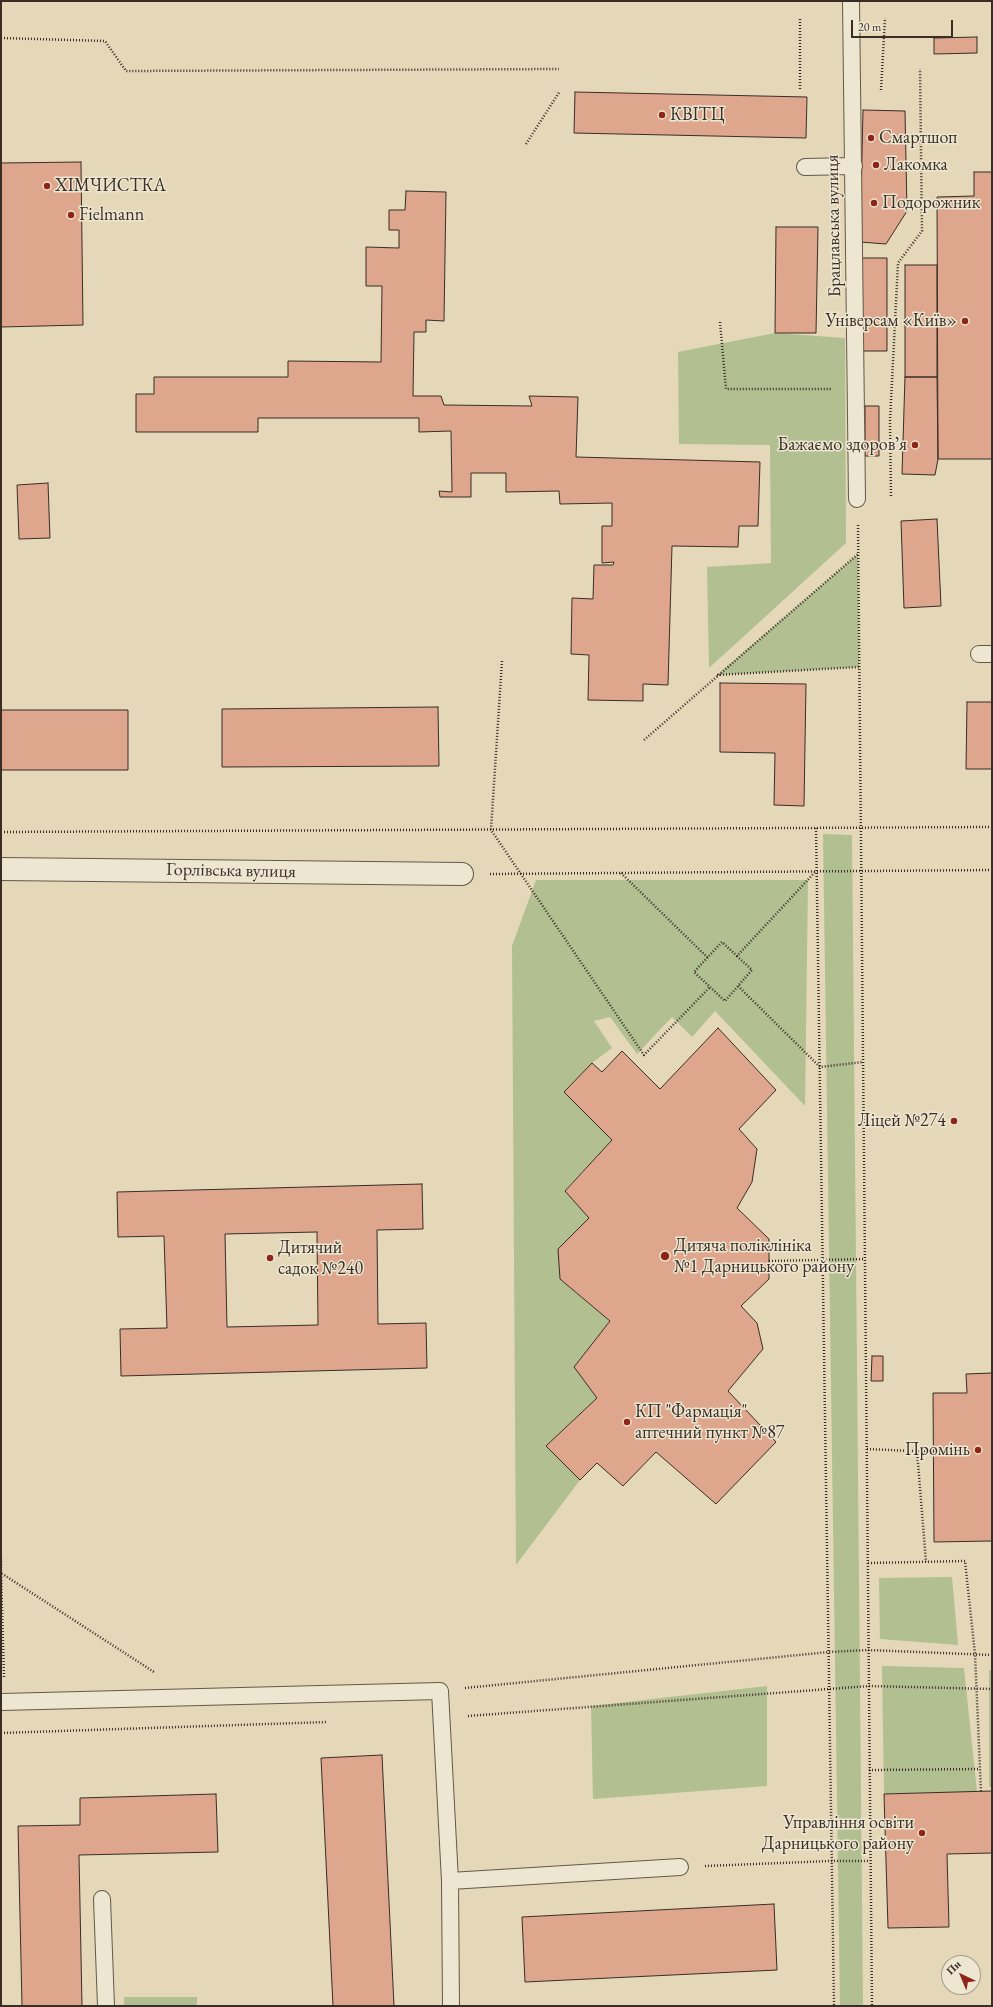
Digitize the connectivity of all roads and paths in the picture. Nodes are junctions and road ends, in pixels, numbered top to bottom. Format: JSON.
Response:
{"nodes":[{"id":1,"x":851,"y":1,"type":"edge"},
{"id":2,"x":885,"y":18,"type":"dead end"},
{"id":3,"x":800,"y":19,"type":"dead end"},
{"id":4,"x":1,"y":38,"type":"edge"},
{"id":5,"x":920,"y":68,"type":"dead end"},
{"id":6,"x":559,"y":69,"type":"dead end"},
{"id":7,"x":800,"y":89,"type":"dead end"},
{"id":8,"x":881,"y":90,"type":"dead end"},
{"id":9,"x":560,"y":91,"type":"dead end"},
{"id":10,"x":526,"y":144,"type":"dead end"},
{"id":11,"x":854,"y":166,"type":"junction"},
{"id":12,"x":805,"y":167,"type":"dead end"},
{"id":13,"x":720,"y":322,"type":"dead end"},
{"id":14,"x":856,"y":389,"type":"junction"},
{"id":15,"x":891,"y":496,"type":"dead end"},
{"id":16,"x":857,"y":499,"type":"joint"},
{"id":17,"x":858,"y":554,"type":"junction"},
{"id":18,"x":502,"y":660,"type":"dead end"},
{"id":19,"x":859,"y":667,"type":"junction"},
{"id":20,"x":717,"y":675,"type":"junction"},
{"id":21,"x":644,"y":740,"type":"dead end"},
{"id":22,"x":992,"y":827,"type":"edge"},
{"id":23,"x":816,"y":828,"type":"junction"},
{"id":24,"x":861,"y":828,"type":"junction"},
{"id":25,"x":491,"y":830,"type":"junction"},
{"id":26,"x":1,"y":832,"type":"edge"},
{"id":27,"x":1,"y":869,"type":"edge"},
{"id":28,"x":992,"y":870,"type":"edge"},
{"id":29,"x":817,"y":871,"type":"junction"},
{"id":30,"x":861,"y":871,"type":"junction"},
{"id":31,"x":621,"y":873,"type":"junction"},
{"id":32,"x":462,"y":874,"type":"joint"},
{"id":33,"x":522,"y":874,"type":"junction"},
{"id":34,"x":737,"y":956,"type":"junction"},
{"id":35,"x":708,"y":958,"type":"junction"},
{"id":36,"x":738,"y":986,"type":"junction"},
{"id":37,"x":710,"y":987,"type":"junction"},
{"id":38,"x":863,"y":1062,"type":"junction"},
{"id":39,"x":820,"y":1067,"type":"junction"},
{"id":40,"x":865,"y":1259,"type":"junction"},
{"id":41,"x":823,"y":1260,"type":"junction"},
{"id":42,"x":769,"y":1261,"type":"dead end"},
{"id":43,"x":867,"y":1449,"type":"junction"},
{"id":44,"x":917,"y":1451,"type":"junction"},
{"id":45,"x":934,"y":1452,"type":"dead end"},
{"id":46,"x":1,"y":1558,"type":"edge"},
{"id":47,"x":926,"y":1562,"type":"junction"},
{"id":48,"x":868,"y":1563,"type":"junction"},
{"id":49,"x":1,"y":1573,"type":"edge"},
{"id":50,"x":868,"y":1650,"type":"junction"},
{"id":51,"x":829,"y":1652,"type":"junction"},
{"id":52,"x":975,"y":1654,"type":"junction"},
{"id":53,"x":992,"y":1655,"type":"edge"},
{"id":54,"x":869,"y":1686,"type":"junction"},
{"id":55,"x":829,"y":1688,"type":"junction"},
{"id":56,"x":976,"y":1689,"type":"junction"},
{"id":57,"x":992,"y":1689,"type":"edge"},
{"id":58,"x":440,"y":1691,"type":"junction"},
{"id":59,"x":193,"y":1697,"type":"junction"},
{"id":60,"x":3,"y":1702,"type":"edge"},
{"id":61,"x":442,"y":1718,"type":"junction"},
{"id":62,"x":332,"y":1722,"type":"dead end"},
{"id":63,"x":1,"y":1733,"type":"edge"},
{"id":64,"x":980,"y":1769,"type":"junction"},
{"id":65,"x":870,"y":1770,"type":"junction"},
{"id":66,"x":982,"y":1792,"type":"dead end"},
{"id":67,"x":831,"y":1860,"type":"junction"},
{"id":68,"x":870,"y":1861,"type":"junction"},
{"id":69,"x":680,"y":1867,"type":"joint"},
{"id":70,"x":450,"y":1881,"type":"junction"},
{"id":71,"x":102,"y":1899,"type":"dead end"},
{"id":72,"x":106,"y":2006,"type":"edge"},
{"id":73,"x":451,"y":2006,"type":"edge"},
{"id":74,"x":834,"y":2006,"type":"edge"},
{"id":75,"x":872,"y":2006,"type":"edge"}],
"edges":[{"from":1,"to":11,"type":"lane","name":"Брацлавська вулиця"},
{"from":2,"to":8,"type":"path"},
{"from":3,"to":7,"type":"path"},
{"from":4,"to":6,"type":"path"},
{"from":5,"to":15,"type":"path"},
{"from":9,"to":10,"type":"path"},
{"from":11,"to":12,"type":"lane"},
{"from":11,"to":14,"type":"lane","name":"Брацлавська вулиця"},
{"from":13,"to":14,"type":"path"},
{"from":14,"to":16,"type":"lane","name":"Брацлавська вулиця"},
{"from":16,"to":17,"type":"path"},
{"from":17,"to":19,"type":"path"},
{"from":17,"to":20,"type":"path"},
{"from":18,"to":25,"type":"path"},
{"from":19,"to":20,"type":"path"},
{"from":19,"to":24,"type":"path"},
{"from":20,"to":21,"type":"path"},
{"from":22,"to":24,"type":"path"},
{"from":23,"to":24,"type":"path"},
{"from":23,"to":25,"type":"path"},
{"from":23,"to":29,"type":"path"},
{"from":24,"to":30,"type":"path"},
{"from":25,"to":26,"type":"path"},
{"from":25,"to":33,"type":"path"},
{"from":27,"to":32,"type":"street","name":"Горлівська вулиця"},
{"from":28,"to":30,"type":"path"},
{"from":29,"to":30,"type":"path"},
{"from":29,"to":31,"type":"path"},
{"from":29,"to":34,"type":"path"},
{"from":29,"to":39,"type":"path"},
{"from":30,"to":38,"type":"path"},
{"from":31,"to":33,"type":"path"},
{"from":31,"to":35,"type":"path"},
{"from":32,"to":33,"type":"path"},
{"from":33,"to":37,"type":"path"},
{"from":34,"to":35,"type":"path"},
{"from":34,"to":36,"type":"path"},
{"from":35,"to":37,"type":"path"},
{"from":36,"to":37,"type":"path"},
{"from":36,"to":39,"type":"path"},
{"from":38,"to":39,"type":"path"},
{"from":38,"to":40,"type":"path"},
{"from":39,"to":41,"type":"path"},
{"from":40,"to":41,"type":"path"},
{"from":40,"to":43,"type":"path"},
{"from":41,"to":42,"type":"path"},
{"from":41,"to":51,"type":"path"},
{"from":43,"to":44,"type":"path"},
{"from":43,"to":48,"type":"path"},
{"from":44,"to":45,"type":"path"},
{"from":44,"to":47,"type":"path"},
{"from":46,"to":49,"type":"path"},
{"from":47,"to":48,"type":"path"},
{"from":47,"to":52,"type":"path"},
{"from":48,"to":50,"type":"path"},
{"from":49,"to":59,"type":"path"},
{"from":49,"to":60,"type":"path"},
{"from":50,"to":51,"type":"path"},
{"from":50,"to":52,"type":"path"},
{"from":50,"to":54,"type":"path"},
{"from":51,"to":55,"type":"path"},
{"from":51,"to":58,"type":"path"},
{"from":52,"to":53,"type":"path"},
{"from":52,"to":56,"type":"path"},
{"from":54,"to":55,"type":"path"},
{"from":54,"to":56,"type":"path"},
{"from":54,"to":65,"type":"path"},
{"from":55,"to":61,"type":"path"},
{"from":55,"to":67,"type":"path"},
{"from":56,"to":57,"type":"path"},
{"from":56,"to":64,"type":"path"},
{"from":58,"to":59,"type":"lane"},
{"from":58,"to":61,"type":"lane"},
{"from":59,"to":60,"type":"lane"},
{"from":61,"to":70,"type":"lane"},
{"from":62,"to":63,"type":"path"},
{"from":64,"to":65,"type":"path"},
{"from":64,"to":66,"type":"path"},
{"from":65,"to":68,"type":"path"},
{"from":67,"to":68,"type":"path"},
{"from":67,"to":69,"type":"path"},
{"from":67,"to":74,"type":"path"},
{"from":68,"to":75,"type":"path"},
{"from":69,"to":70,"type":"lane"},
{"from":70,"to":73,"type":"lane"},
{"from":71,"to":72,"type":"lane"}]}
